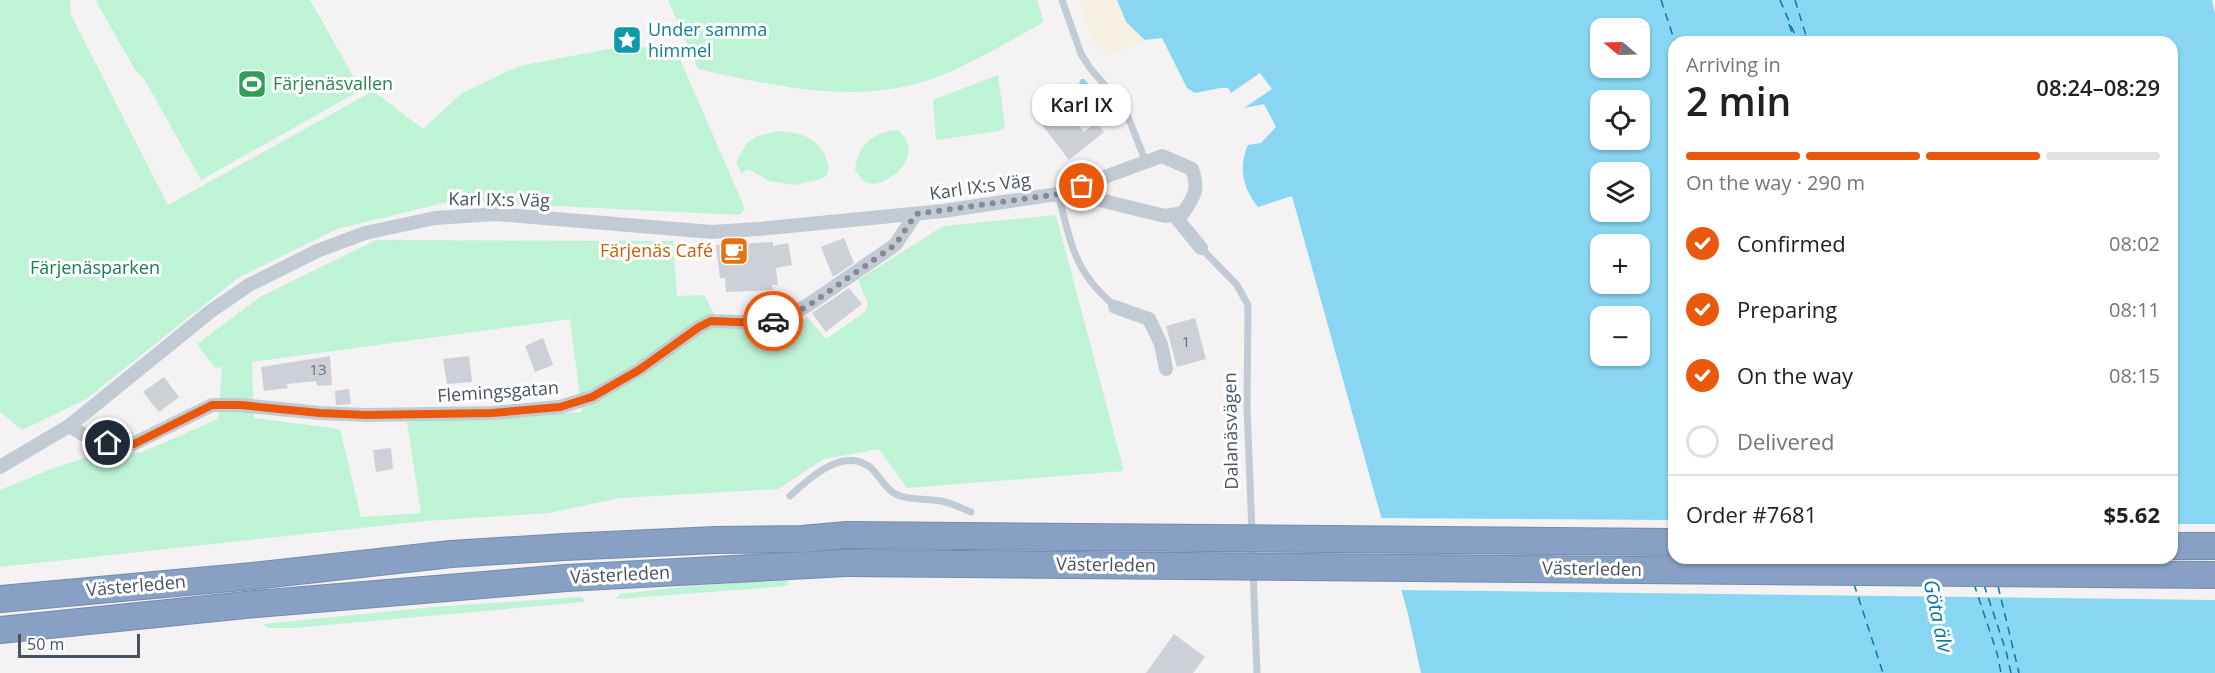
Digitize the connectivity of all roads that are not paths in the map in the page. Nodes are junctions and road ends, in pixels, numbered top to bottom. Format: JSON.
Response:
{"nodes":[{"id":1,"x":1062,"y":0,"type":"edge"},
{"id":2,"x":1146,"y":162,"type":"junction"},
{"id":3,"x":1063,"y":193,"type":"junction"},
{"id":4,"x":916,"y":214,"type":"junction"},
{"id":5,"x":1174,"y":215,"type":"junction"},
{"id":6,"x":1201,"y":248,"type":"joint"},
{"id":7,"x":1115,"y":307,"type":"joint"},
{"id":8,"x":1166,"y":369,"type":"dead end"},
{"id":9,"x":69,"y":426,"type":"junction"},
{"id":10,"x":0,"y":466,"type":"edge"},
{"id":11,"x":790,"y":496,"type":"dead end"},
{"id":12,"x":971,"y":512,"type":"dead end"},
{"id":13,"x":1668,"y":542,"type":"edge"},
{"id":14,"x":2178,"y":546,"type":"edge"},
{"id":15,"x":2215,"y":546,"type":"edge"},
{"id":16,"x":2215,"y":575,"type":"edge"},
{"id":17,"x":0,"y":599,"type":"edge"},
{"id":18,"x":0,"y":630,"type":"edge"},
{"id":19,"x":1257,"y":673,"type":"edge"}],
"edges":[{"from":1,"to":2,"type":"lane"},
{"from":2,"to":3,"type":"street","name":"Karl IX:s Väg"},
{"from":2,"to":5,"type":"street","name":"Karl IX:s Väg"},
{"from":3,"to":4,"type":"street","name":"Karl IX:s Väg"},
{"from":3,"to":5,"type":"street","name":"Karl IX:s Väg"},
{"from":3,"to":7,"type":"lane"},
{"from":4,"to":9,"type":"street","name":"Karl IX:s Väg"},
{"from":4,"to":9,"type":"street","name":"Flemingsgatan"},
{"from":5,"to":6,"type":"street","name":"Dalanäsvägen"},
{"from":6,"to":19,"type":"lane","name":"Dalanäsvägen"},
{"from":7,"to":8,"type":"street"},
{"from":9,"to":10,"type":"street","name":"Karl IX:s Väg"},
{"from":11,"to":12,"type":"lane"},
{"from":13,"to":17,"type":"highway","name":"Västerleden","bridge":true},
{"from":14,"to":15,"type":"highway"},
{"from":16,"to":18,"type":"highway","name":"Västerleden","bridge":true}]}
